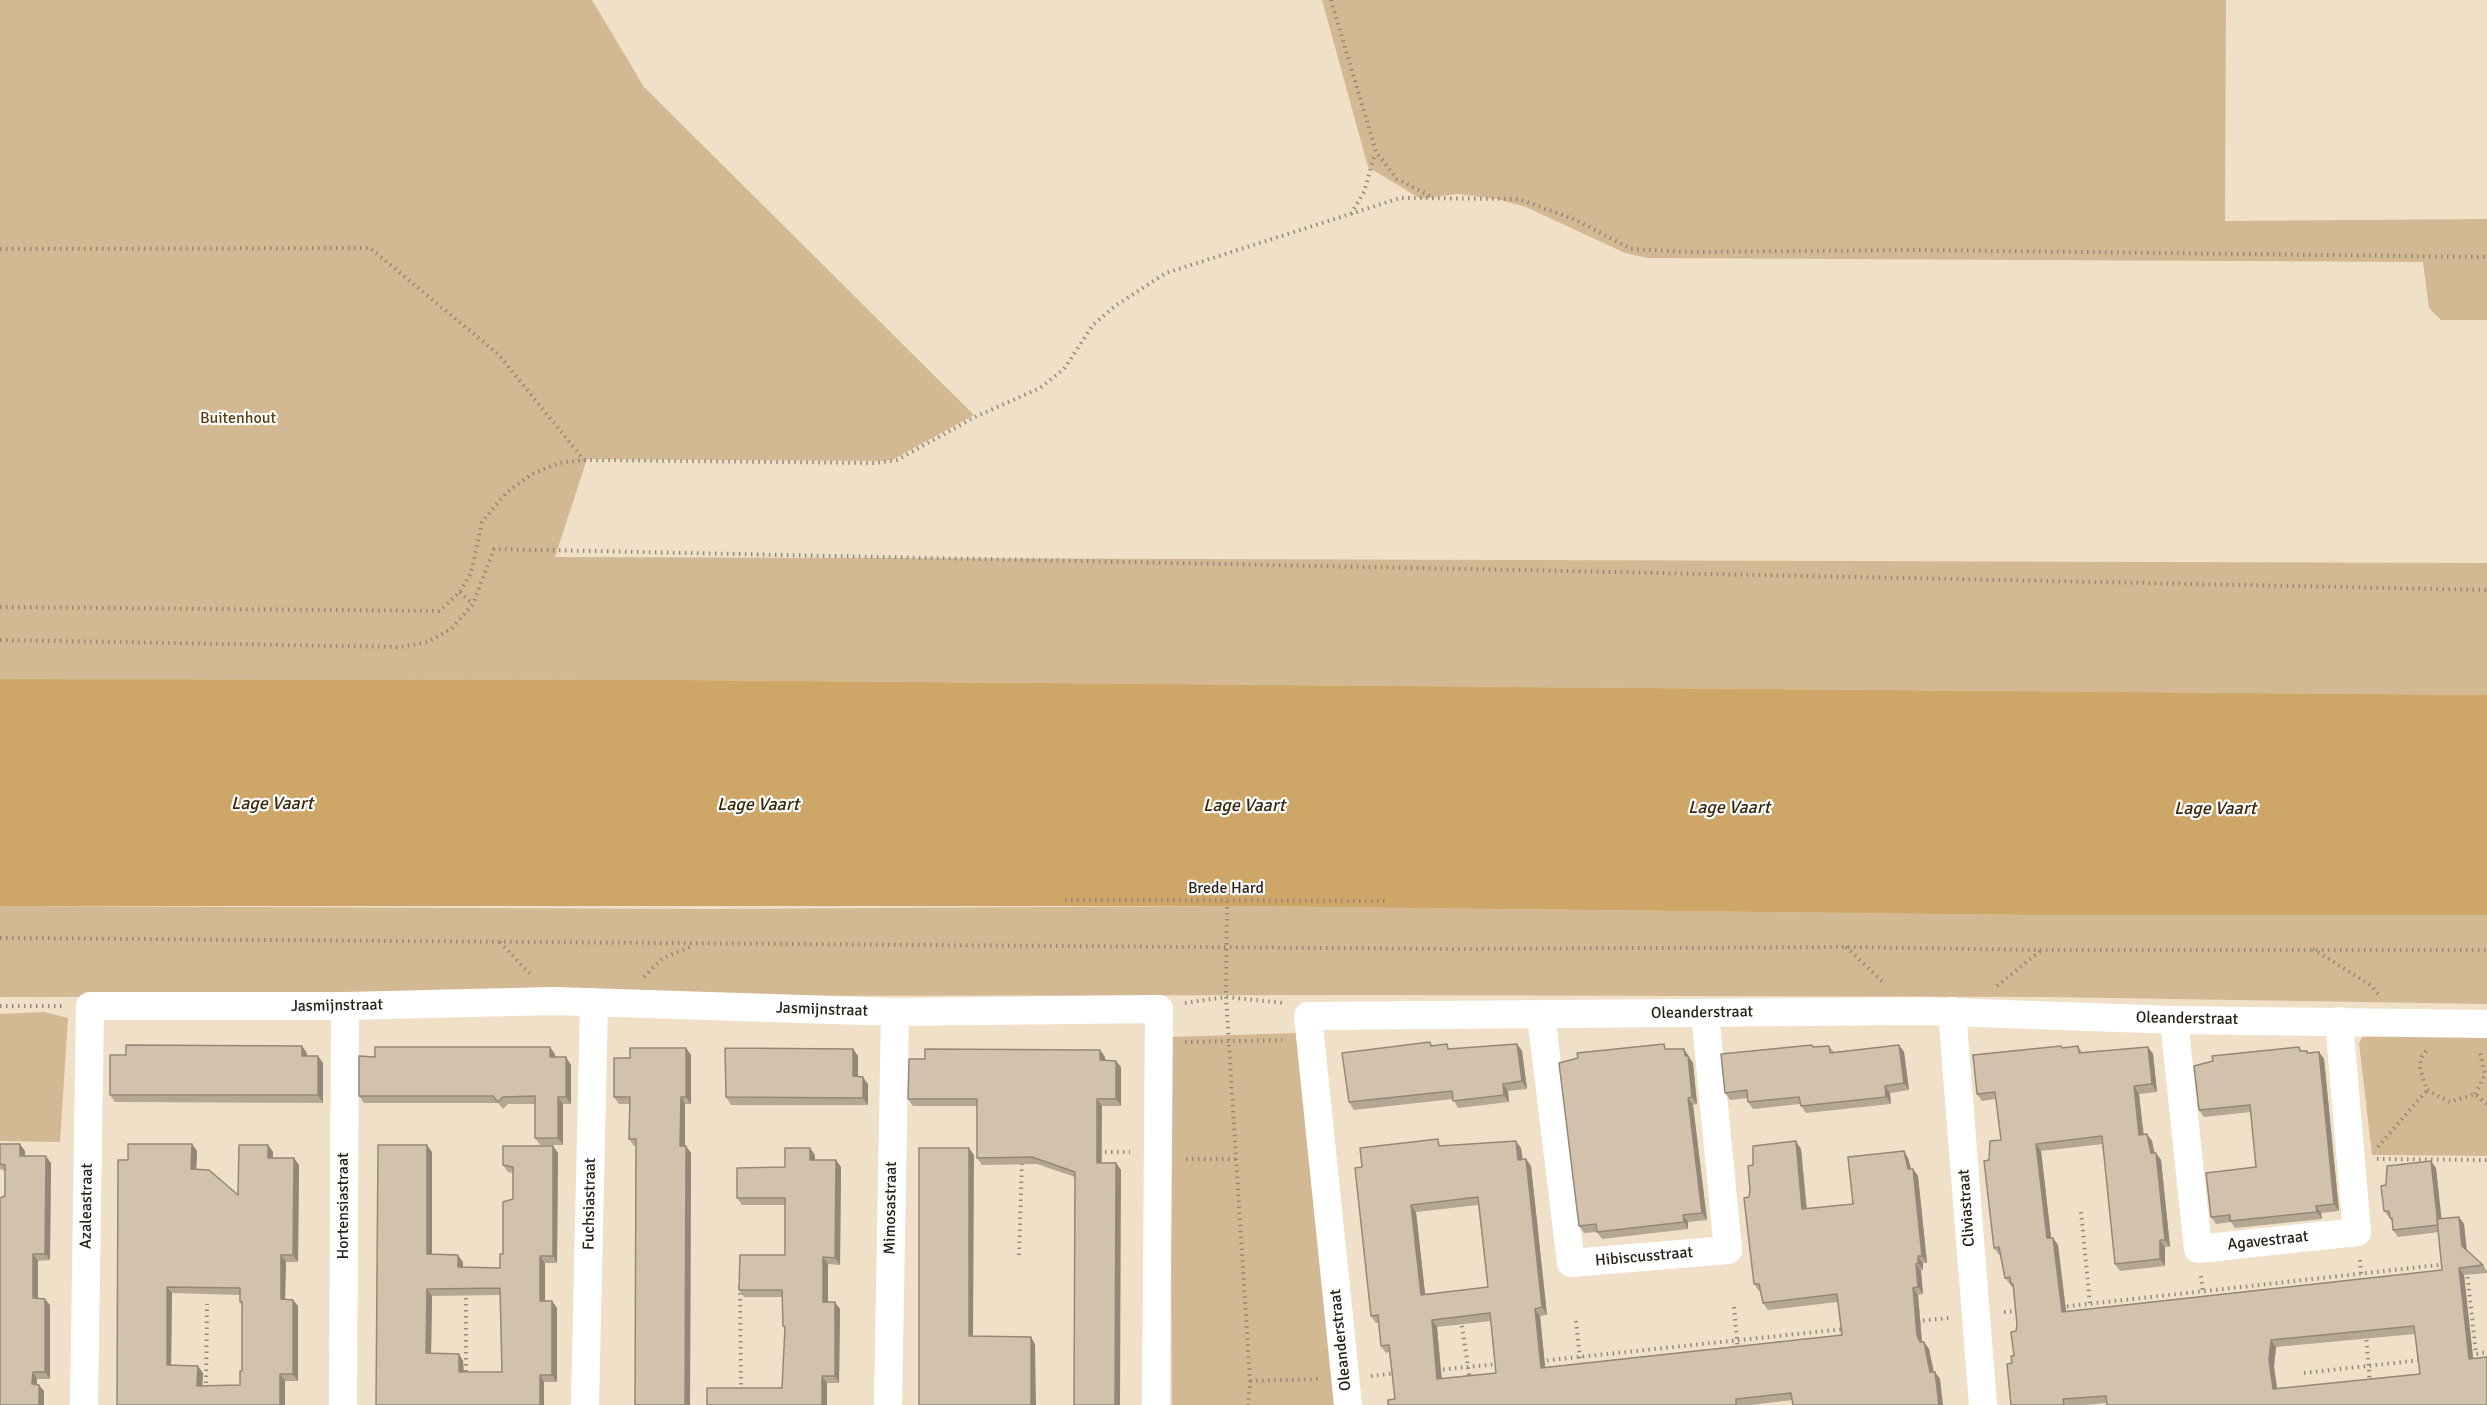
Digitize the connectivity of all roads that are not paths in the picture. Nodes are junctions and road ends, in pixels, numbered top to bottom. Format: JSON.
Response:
{"nodes":[{"id":1,"x":594,"y":1002,"type":"junction"},
{"id":2,"x":90,"y":1006,"type":"joint"},
{"id":3,"x":345,"y":1006,"type":"junction"},
{"id":4,"x":1961,"y":1011,"type":"junction"},
{"id":5,"x":895,"y":1012,"type":"junction"},
{"id":6,"x":1705,"y":1012,"type":"junction"},
{"id":7,"x":1541,"y":1016,"type":"junction"},
{"id":8,"x":2174,"y":1020,"type":"junction"},
{"id":9,"x":2339,"y":1021,"type":"junction"},
{"id":10,"x":2481,"y":1036,"type":"edge"},
{"id":11,"x":1346,"y":1391,"type":"edge"},
{"id":12,"x":84,"y":1405,"type":"edge"},
{"id":13,"x":343,"y":1405,"type":"edge"},
{"id":14,"x":585,"y":1405,"type":"edge"},
{"id":15,"x":888,"y":1405,"type":"edge"},
{"id":16,"x":1156,"y":1405,"type":"edge"},
{"id":17,"x":1983,"y":1405,"type":"edge"}],
"edges":[{"from":1,"to":3,"type":"street","name":"Jasmijnstraat"},
{"from":1,"to":5,"type":"street","name":"Jasmijnstraat"},
{"from":1,"to":14,"type":"street","name":"Fuchsiastraat"},
{"from":2,"to":3,"type":"street","name":"Jasmijnstraat"},
{"from":2,"to":12,"type":"street","name":"Azaleastraat"},
{"from":3,"to":13,"type":"street","name":"Hortensiastraat"},
{"from":4,"to":6,"type":"street","name":"Oleanderstraat"},
{"from":4,"to":8,"type":"street","name":"Oleanderstraat"},
{"from":4,"to":17,"type":"street","name":"Cliviastraat"},
{"from":5,"to":15,"type":"street","name":"Mimosastraat"},
{"from":5,"to":16,"type":"street","name":"Jasmijnstraat"},
{"from":6,"to":7,"type":"street","name":"Oleanderstraat"},
{"from":6,"to":7,"type":"street","name":"Hibiscusstraat"},
{"from":7,"to":11,"type":"street","name":"Oleanderstraat"},
{"from":8,"to":9,"type":"street","name":"Oleanderstraat"},
{"from":8,"to":9,"type":"street","name":"Agavestraat"},
{"from":9,"to":10,"type":"street","name":"Oleanderstraat"}]}
